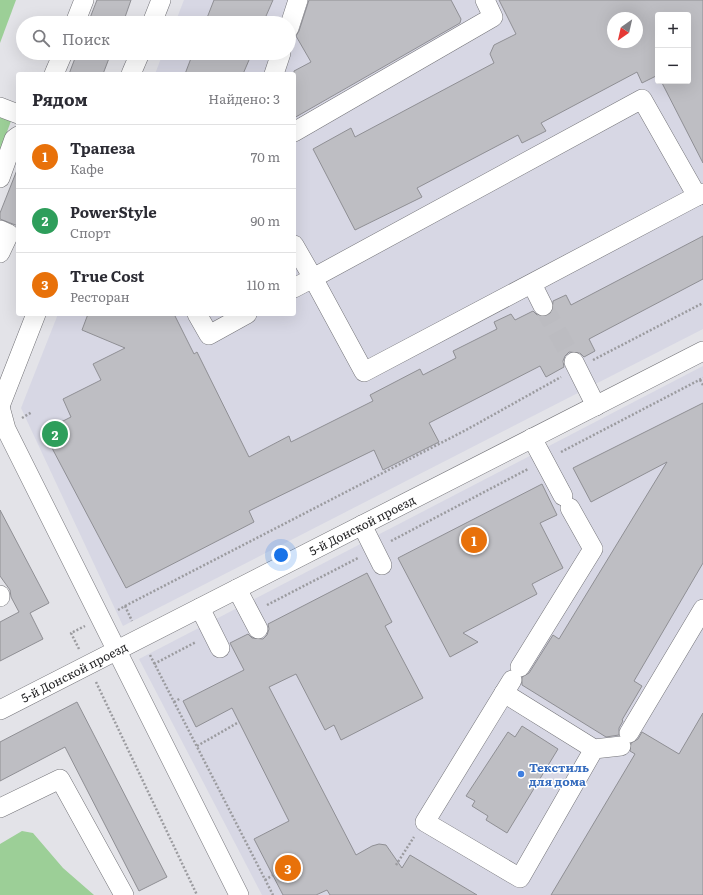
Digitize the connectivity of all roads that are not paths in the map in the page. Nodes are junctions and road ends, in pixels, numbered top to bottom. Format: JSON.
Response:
{"nodes":[{"id":1,"x":84,"y":0,"type":"edge"},
{"id":2,"x":161,"y":0,"type":"edge"},
{"id":3,"x":298,"y":0,"type":"edge"},
{"id":4,"x":485,"y":0,"type":"edge"},
{"id":5,"x":78,"y":16,"type":"edge"},
{"id":6,"x":155,"y":16,"type":"edge"},
{"id":7,"x":293,"y":16,"type":"edge"},
{"id":8,"x":60,"y":60,"type":"edge"},
{"id":9,"x":137,"y":60,"type":"edge"},
{"id":10,"x":279,"y":60,"type":"edge"},
{"id":11,"x":55,"y":72,"type":"edge"},
{"id":12,"x":132,"y":72,"type":"edge"},
{"id":13,"x":275,"y":72,"type":"edge"},
{"id":14,"x":0,"y":107,"type":"edge"},
{"id":15,"x":16,"y":113,"type":"edge"},
{"id":16,"x":296,"y":131,"type":"edge"},
{"id":17,"x":16,"y":141,"type":"edge"},
{"id":18,"x":0,"y":178,"type":"edge"},
{"id":19,"x":700,"y":194,"type":"edge"},
{"id":20,"x":0,"y":230,"type":"edge"},
{"id":21,"x":296,"y":248,"type":"edge"},
{"id":22,"x":0,"y":253,"type":"edge"},
{"id":23,"x":313,"y":278,"type":"junction"},
{"id":24,"x":532,"y":284,"type":"junction"},
{"id":25,"x":296,"y":287,"type":"edge"},
{"id":26,"x":543,"y":306,"type":"tunnel mouth"},
{"id":27,"x":35,"y":316,"type":"edge"},
{"id":28,"x":198,"y":316,"type":"edge"},
{"id":29,"x":243,"y":316,"type":"edge"},
{"id":30,"x":703,"y":351,"type":"edge"},
{"id":31,"x":575,"y":365,"type":"tunnel mouth"},
{"id":32,"x":0,"y":406,"type":"edge"},
{"id":33,"x":596,"y":406,"type":"junction"},
{"id":34,"x":532,"y":438,"type":"junction"},
{"id":35,"x":362,"y":525,"type":"junction"},
{"id":36,"x":378,"y":557,"type":"road end"},
{"id":37,"x":237,"y":589,"type":"junction"},
{"id":38,"x":200,"y":608,"type":"junction"},
{"id":39,"x":703,"y":608,"type":"edge"},
{"id":40,"x":254,"y":621,"type":"road end"},
{"id":41,"x":216,"y":641,"type":"road end"},
{"id":42,"x":117,"y":650,"type":"junction"},
{"id":43,"x":512,"y":680,"type":"junction"},
{"id":44,"x":0,"y":710,"type":"edge"},
{"id":45,"x":594,"y":748,"type":"junction"},
{"id":46,"x":0,"y":808,"type":"edge"},
{"id":47,"x":124,"y":895,"type":"edge"},
{"id":48,"x":239,"y":895,"type":"edge"}],
"edges":[{"from":1,"to":5,"type":"street"},
{"from":2,"to":6,"type":"street"},
{"from":3,"to":7,"type":"street"},
{"from":4,"to":16,"type":"street"},
{"from":8,"to":11,"type":"street"},
{"from":9,"to":12,"type":"street"},
{"from":10,"to":13,"type":"street"},
{"from":14,"to":15,"type":"street"},
{"from":17,"to":18,"type":"street"},
{"from":19,"to":23,"type":"street"},
{"from":19,"to":24,"type":"street"},
{"from":20,"to":22,"type":"street"},
{"from":21,"to":23,"type":"street"},
{"from":23,"to":24,"type":"street"},
{"from":23,"to":25,"type":"street"},
{"from":24,"to":26,"type":"street"},
{"from":27,"to":32,"type":"street"},
{"from":28,"to":29,"type":"street"},
{"from":30,"to":33,"type":"street","name":"5-й Донской проезд"},
{"from":31,"to":33,"type":"street"},
{"from":32,"to":42,"type":"street"},
{"from":33,"to":34,"type":"street","name":"5-й Донской проезд"},
{"from":34,"to":35,"type":"street","name":"5-й Донской проезд"},
{"from":34,"to":43,"type":"street"},
{"from":35,"to":36,"type":"street"},
{"from":35,"to":37,"type":"street","name":"5-й Донской проезд"},
{"from":37,"to":38,"type":"street","name":"5-й Донской проезд"},
{"from":37,"to":40,"type":"street"},
{"from":38,"to":41,"type":"street"},
{"from":38,"to":42,"type":"street","name":"5-й Донской проезд"},
{"from":39,"to":45,"type":"street"},
{"from":42,"to":44,"type":"street","name":"5-й Донской проезд"},
{"from":42,"to":48,"type":"street"},
{"from":43,"to":45,"type":"street"},
{"from":43,"to":45,"type":"street"},
{"from":46,"to":47,"type":"street"}]}
